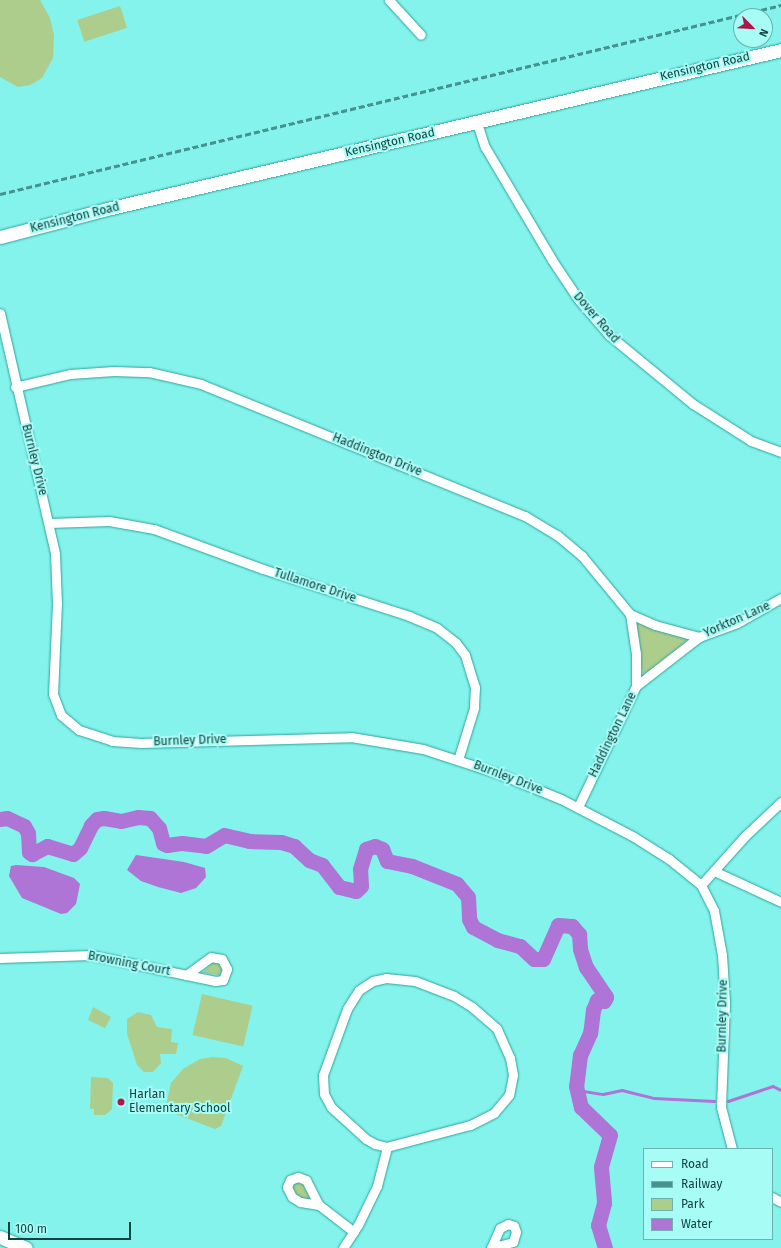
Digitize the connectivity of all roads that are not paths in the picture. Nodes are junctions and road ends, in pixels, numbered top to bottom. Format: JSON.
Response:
{"nodes":[{"id":1,"x":389,"y":0,"type":"edge"},
{"id":2,"x":421,"y":35,"type":"dead end"},
{"id":3,"x":781,"y":50,"type":"edge"},
{"id":4,"x":477,"y":123,"type":"junction"},
{"id":5,"x":0,"y":236,"type":"edge"},
{"id":6,"x":0,"y":313,"type":"edge"},
{"id":7,"x":15,"y":387,"type":"junction"},
{"id":8,"x":781,"y":452,"type":"edge"},
{"id":9,"x":49,"y":523,"type":"junction"},
{"id":10,"x":781,"y":598,"type":"edge"},
{"id":11,"x":630,"y":614,"type":"junction"},
{"id":12,"x":699,"y":637,"type":"junction"},
{"id":13,"x":636,"y":686,"type":"junction"},
{"id":14,"x":458,"y":760,"type":"junction"},
{"id":15,"x":781,"y":802,"type":"edge"},
{"id":16,"x":578,"y":807,"type":"junction"},
{"id":17,"x":714,"y":871,"type":"junction"},
{"id":18,"x":702,"y":885,"type":"junction"},
{"id":19,"x":776,"y":901,"type":"edge"},
{"id":20,"x":781,"y":908,"type":"edge"},
{"id":21,"x":0,"y":958,"type":"edge"},
{"id":22,"x":186,"y":975,"type":"dead end"},
{"id":23,"x":387,"y":1147,"type":"junction"},
{"id":24,"x":732,"y":1148,"type":"edge"},
{"id":25,"x":319,"y":1205,"type":"dead end"},
{"id":26,"x":354,"y":1232,"type":"junction"},
{"id":27,"x":0,"y":1237,"type":"edge"},
{"id":28,"x":26,"y":1248,"type":"edge"},
{"id":29,"x":343,"y":1248,"type":"edge"}],
"edges":[{"from":1,"to":2,"type":"street"},
{"from":3,"to":4,"type":"street","name":"Kensington Road"},
{"from":4,"to":5,"type":"street","name":"Kensington Road"},
{"from":4,"to":8,"type":"street","name":"Dover Road"},
{"from":6,"to":7,"type":"street","name":"Burnley Drive"},
{"from":7,"to":9,"type":"street","name":"Burnley Drive"},
{"from":7,"to":11,"type":"street","name":"Haddington Drive"},
{"from":9,"to":14,"type":"street","name":"Tullamore Drive"},
{"from":9,"to":14,"type":"street","name":"Burnley Drive"},
{"from":10,"to":12,"type":"street","name":"Yorkton Lane"},
{"from":11,"to":12,"type":"street","name":"Haddington Drive"},
{"from":11,"to":13,"type":"street","name":"Haddington Lane"},
{"from":12,"to":13,"type":"street","name":"Yorkton Lane"},
{"from":13,"to":16,"type":"street","name":"Haddington Lane"},
{"from":14,"to":16,"type":"street","name":"Burnley Drive"},
{"from":15,"to":17,"type":"street"},
{"from":16,"to":18,"type":"street","name":"Burnley Drive"},
{"from":17,"to":18,"type":"street"},
{"from":17,"to":19,"type":"street"},
{"from":18,"to":24,"type":"street","name":"Burnley Drive"},
{"from":19,"to":20,"type":"street"},
{"from":21,"to":22,"type":"street","name":"Browning Court"},
{"from":23,"to":23,"type":"street"},
{"from":23,"to":26,"type":"street"},
{"from":25,"to":26,"type":"street"},
{"from":26,"to":29,"type":"street"},
{"from":27,"to":28,"type":"street"}]}
